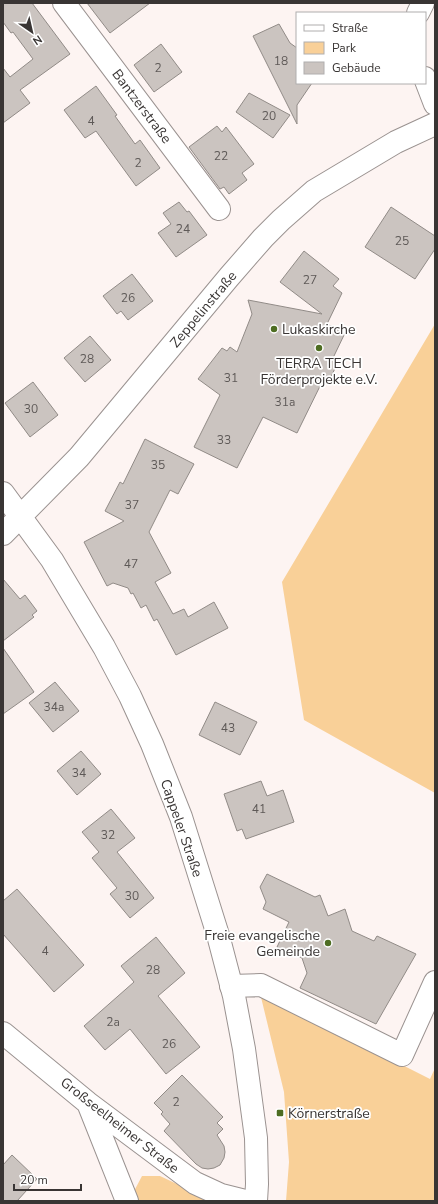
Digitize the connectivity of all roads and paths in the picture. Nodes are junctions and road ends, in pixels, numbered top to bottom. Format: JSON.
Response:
{"nodes":[{"id":1,"x":64,"y":3,"type":"edge"},
{"id":2,"x":423,"y":3,"type":"edge"},
{"id":3,"x":418,"y":12,"type":"edge"},
{"id":4,"x":426,"y":81,"type":"edge"},
{"id":5,"x":435,"y":104,"type":"edge"},
{"id":6,"x":435,"y":124,"type":"edge"},
{"id":7,"x":219,"y":208,"type":"dead end"},
{"id":8,"x":3,"y":492,"type":"edge"},
{"id":9,"x":21,"y":516,"type":"junction"},
{"id":10,"x":3,"y":534,"type":"edge"},
{"id":11,"x":435,"y":982,"type":"edge"},
{"id":12,"x":231,"y":986,"type":"junction"},
{"id":13,"x":3,"y":1033,"type":"edge"},
{"id":14,"x":88,"y":1103,"type":"junction"},
{"id":15,"x":127,"y":1201,"type":"edge"},
{"id":16,"x":245,"y":1201,"type":"edge"},
{"id":17,"x":256,"y":1201,"type":"edge"}],
"edges":[{"from":1,"to":7,"type":"main road","name":"Bantzerstraße"},
{"from":2,"to":3,"type":"main road"},
{"from":4,"to":5,"type":"main road"},
{"from":6,"to":9,"type":"main road","name":"Zeppelinstraße"},
{"from":8,"to":9,"type":"main road","name":"Cappeler Straße"},
{"from":9,"to":10,"type":"main road","name":"Zeppelinstraße"},
{"from":9,"to":12,"type":"main road","name":"Cappeler Straße"},
{"from":11,"to":12,"type":"main road"},
{"from":12,"to":17,"type":"main road","name":"Cappeler Straße"},
{"from":13,"to":14,"type":"main road","name":"Großseelheimer Straße"},
{"from":14,"to":15,"type":"main road"},
{"from":14,"to":16,"type":"main road","name":"Großseelheimer Straße"}]}
